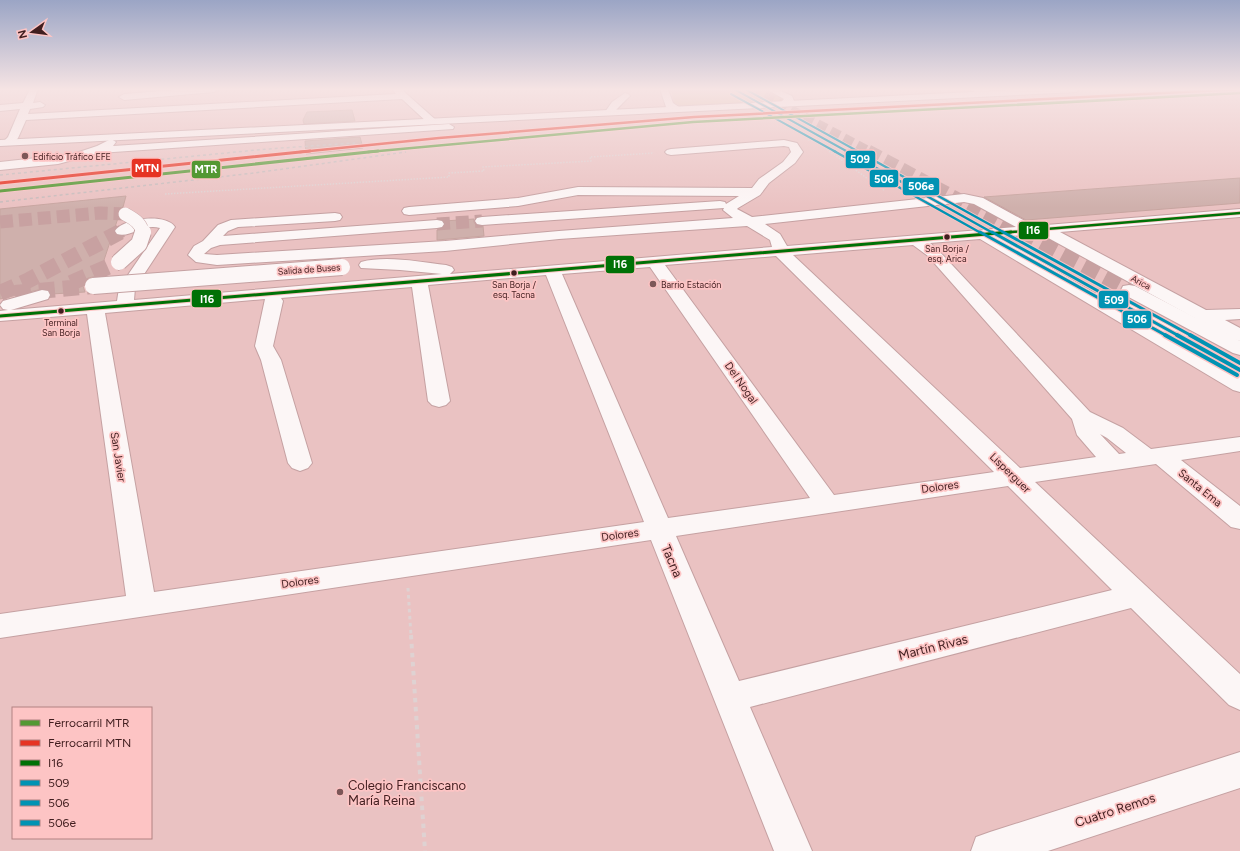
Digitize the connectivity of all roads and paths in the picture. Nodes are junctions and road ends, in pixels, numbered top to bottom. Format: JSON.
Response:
{"nodes":[{"id":1,"x":17,"y":129,"type":"edge"},
{"id":2,"x":211,"y":129,"type":"edge"},
{"id":3,"x":289,"y":129,"type":"edge"},
{"id":4,"x":423,"y":129,"type":"edge"},
{"id":5,"x":210,"y":133,"type":"junction"},
{"id":6,"x":115,"y":137,"type":"junction"},
{"id":7,"x":4,"y":143,"type":"edge"},
{"id":8,"x":787,"y":143,"type":"junction"},
{"id":9,"x":99,"y":150,"type":"junction"},
{"id":10,"x":671,"y":152,"type":"joint"},
{"id":11,"x":0,"y":166,"type":"edge"},
{"id":12,"x":294,"y":186,"type":"junction"},
{"id":13,"x":292,"y":190,"type":"dead end"},
{"id":14,"x":754,"y":192,"type":"junction"},
{"id":15,"x":165,"y":194,"type":"dead end"},
{"id":16,"x":734,"y":204,"type":"junction"},
{"id":17,"x":903,"y":204,"type":"junction"},
{"id":18,"x":394,"y":212,"type":"dead end"},
{"id":19,"x":1240,"y":213,"type":"edge"},
{"id":20,"x":126,"y":214,"type":"tunnel mouth"},
{"id":21,"x":346,"y":216,"type":"dead end"},
{"id":22,"x":482,"y":221,"type":"tunnel mouth"},
{"id":23,"x":752,"y":221,"type":"junction"},
{"id":24,"x":437,"y":224,"type":"tunnel mouth"},
{"id":25,"x":1037,"y":229,"type":"junction"},
{"id":26,"x":122,"y":230,"type":"tunnel mouth"},
{"id":27,"x":982,"y":234,"type":"junction"},
{"id":28,"x":916,"y":240,"type":"junction"},
{"id":29,"x":209,"y":244,"type":"junction"},
{"id":30,"x":780,"y":251,"type":"junction"},
{"id":31,"x":655,"y":262,"type":"junction"},
{"id":32,"x":552,"y":270,"type":"junction"},
{"id":33,"x":476,"y":276,"type":"junction"},
{"id":34,"x":419,"y":281,"type":"junction"},
{"id":35,"x":142,"y":282,"type":"junction"},
{"id":36,"x":1129,"y":290,"type":"tunnel mouth"},
{"id":37,"x":272,"y":293,"type":"junction"},
{"id":38,"x":1104,"y":294,"type":"dead end"},
{"id":39,"x":42,"y":295,"type":"dead end"},
{"id":40,"x":94,"y":297,"type":"junction"},
{"id":41,"x":125,"y":305,"type":"junction"},
{"id":42,"x":0,"y":308,"type":"edge"},
{"id":43,"x":1240,"y":314,"type":"edge"},
{"id":44,"x":1203,"y":315,"type":"junction"},
{"id":45,"x":0,"y":316,"type":"edge"},
{"id":46,"x":1240,"y":335,"type":"edge"},
{"id":47,"x":1240,"y":349,"type":"edge"},
{"id":48,"x":1240,"y":370,"type":"edge"},
{"id":49,"x":1240,"y":386,"type":"edge"},
{"id":50,"x":439,"y":401,"type":"dead end"},
{"id":51,"x":1082,"y":417,"type":"junction"},
{"id":52,"x":1240,"y":444,"type":"edge"},
{"id":53,"x":1153,"y":456,"type":"junction"},
{"id":54,"x":1113,"y":462,"type":"junction"},
{"id":55,"x":300,"y":463,"type":"dead end"},
{"id":56,"x":1014,"y":476,"type":"junction"},
{"id":57,"x":827,"y":504,"type":"junction"},
{"id":58,"x":1240,"y":520,"type":"edge"},
{"id":59,"x":658,"y":529,"type":"junction"},
{"id":60,"x":407,"y":566,"type":"junction"},
{"id":61,"x":1137,"y":595,"type":"junction"},
{"id":62,"x":142,"y":606,"type":"junction"},
{"id":63,"x":0,"y":626,"type":"edge"},
{"id":64,"x":1233,"y":680,"type":"edge"},
{"id":65,"x":729,"y":698,"type":"junction"},
{"id":66,"x":1240,"y":770,"type":"edge"},
{"id":67,"x":425,"y":851,"type":"edge"},
{"id":68,"x":793,"y":851,"type":"edge"},
{"id":69,"x":990,"y":851,"type":"edge"}],
"edges":[{"from":1,"to":7,"type":"street"},
{"from":2,"to":5,"type":"street"},
{"from":3,"to":5,"type":"street"},
{"from":4,"to":9,"type":"street"},
{"from":5,"to":6,"type":"street"},
{"from":6,"to":7,"type":"street"},
{"from":6,"to":9,"type":"street"},
{"from":8,"to":10,"type":"street"},
{"from":8,"to":14,"type":"street"},
{"from":8,"to":17,"type":"path"},
{"from":9,"to":11,"type":"street"},
{"from":10,"to":12,"type":"path"},
{"from":12,"to":13,"type":"path"},
{"from":12,"to":15,"type":"path"},
{"from":14,"to":16,"type":"street"},
{"from":14,"to":18,"type":"street"},
{"from":16,"to":22,"type":"street"},
{"from":16,"to":23,"type":"street"},
{"from":17,"to":23,"type":"street","name":"Arica"},
{"from":17,"to":25,"type":"street","name":"Arica"},
{"from":19,"to":25,"type":"street"},
{"from":20,"to":35,"type":"street","bridge":true},
{"from":21,"to":29,"type":"street"},
{"from":23,"to":29,"type":"street","name":"Arica"},
{"from":23,"to":30,"type":"street","name":"Lisperguer"},
{"from":24,"to":29,"type":"street"},
{"from":25,"to":27,"type":"street"},
{"from":25,"to":44,"type":"street","name":"Arica"},
{"from":26,"to":41,"type":"street"},
{"from":27,"to":28,"type":"street"},
{"from":27,"to":49,"type":"street"},
{"from":28,"to":30,"type":"street"},
{"from":28,"to":51,"type":"street"},
{"from":30,"to":31,"type":"street"},
{"from":30,"to":56,"type":"street","name":"Lisperguer"},
{"from":31,"to":32,"type":"street"},
{"from":31,"to":57,"type":"street","name":"Del Nogal"},
{"from":32,"to":33,"type":"street"},
{"from":32,"to":59,"type":"street","name":"Tacna"},
{"from":33,"to":34,"type":"street"},
{"from":33,"to":35,"type":"street","name":"Salida de Buses","bridge":true},
{"from":34,"to":37,"type":"street"},
{"from":34,"to":50,"type":"street"},
{"from":35,"to":40,"type":"street","name":"Salida de Buses","bridge":true},
{"from":36,"to":47,"type":"street","name":"Arica"},
{"from":37,"to":41,"type":"street"},
{"from":37,"to":55,"type":"street"},
{"from":38,"to":48,"type":"street"},
{"from":39,"to":42,"type":"street"},
{"from":40,"to":41,"type":"street"},
{"from":40,"to":45,"type":"street"},
{"from":40,"to":62,"type":"street","name":"San Javier"},
{"from":43,"to":44,"type":"street"},
{"from":44,"to":46,"type":"street","name":"Arica"},
{"from":51,"to":53,"type":"street","name":"Santa Ema"},
{"from":51,"to":54,"type":"street"},
{"from":52,"to":53,"type":"street","name":"Dolores"},
{"from":53,"to":54,"type":"street","name":"Dolores"},
{"from":53,"to":58,"type":"street","name":"Santa Ema"},
{"from":54,"to":56,"type":"street","name":"Dolores"},
{"from":56,"to":57,"type":"street","name":"Dolores"},
{"from":56,"to":61,"type":"street","name":"Lisperguer"},
{"from":57,"to":59,"type":"street","name":"Dolores"},
{"from":59,"to":60,"type":"street","name":"Dolores"},
{"from":59,"to":65,"type":"street","name":"Tacna"},
{"from":60,"to":62,"type":"street","name":"Dolores"},
{"from":60,"to":67,"type":"path"},
{"from":61,"to":64,"type":"street","name":"Lisperguer"},
{"from":61,"to":65,"type":"street","name":"Martín Rivas"},
{"from":62,"to":63,"type":"street","name":"Dolores"},
{"from":65,"to":68,"type":"street","name":"Tacna"},
{"from":66,"to":69,"type":"street","name":"Cuatro Remos"}]}
